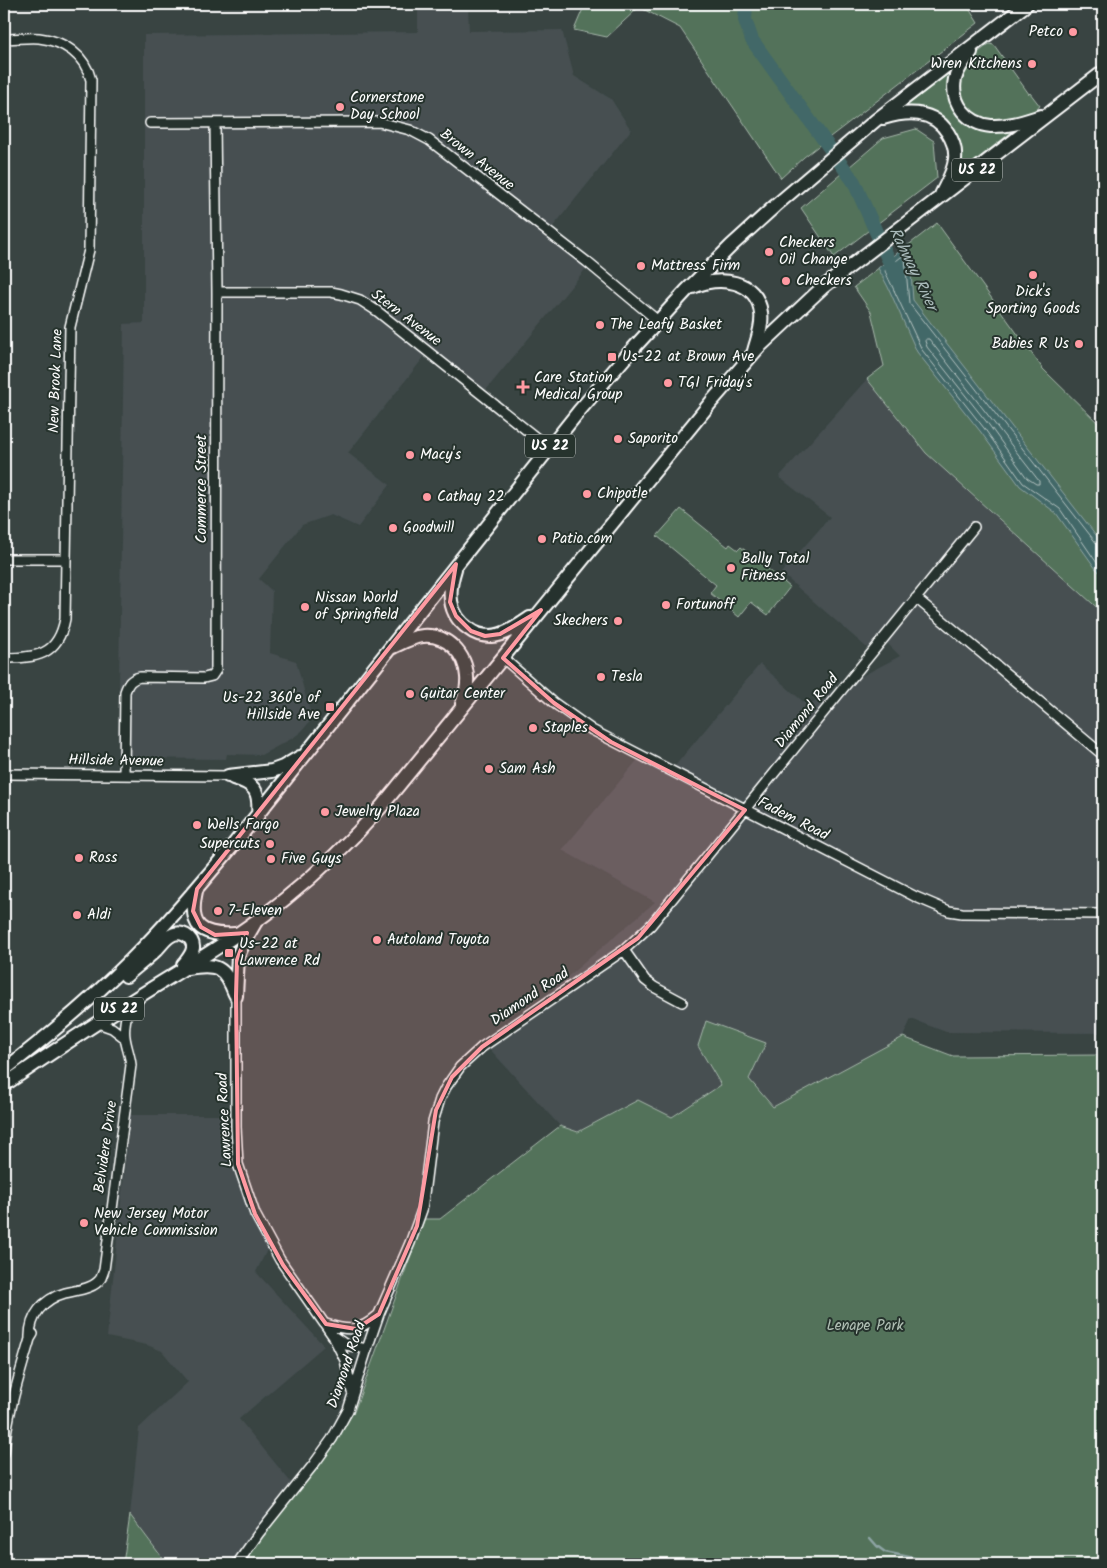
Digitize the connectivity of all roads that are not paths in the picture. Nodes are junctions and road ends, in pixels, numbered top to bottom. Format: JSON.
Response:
{"nodes":[{"id":1,"x":1027,"y":4,"type":"edge"},
{"id":2,"x":4,"y":39,"type":"edge"},
{"id":3,"x":982,"y":39,"type":"junction"},
{"id":4,"x":1103,"y":72,"type":"edge"},
{"id":5,"x":1051,"y":112,"type":"junction"},
{"id":6,"x":876,"y":120,"type":"junction"},
{"id":7,"x":150,"y":123,"type":"dead end"},
{"id":8,"x":215,"y":123,"type":"junction"},
{"id":9,"x":940,"y":198,"type":"junction"},
{"id":10,"x":689,"y":289,"type":"junction"},
{"id":11,"x":217,"y":292,"type":"junction"},
{"id":12,"x":658,"y":320,"type":"junction"},
{"id":13,"x":753,"y":354,"type":"junction"},
{"id":14,"x":549,"y":448,"type":"junction"},
{"id":15,"x":974,"y":527,"type":"dead end"},
{"id":16,"x":4,"y":558,"type":"edge"},
{"id":17,"x":65,"y":559,"type":"junction"},
{"id":18,"x":456,"y":564,"type":"junction"},
{"id":19,"x":916,"y":598,"type":"junction"},
{"id":20,"x":541,"y":610,"type":"junction"},
{"id":21,"x":389,"y":649,"type":"junction"},
{"id":22,"x":4,"y":658,"type":"edge"},
{"id":23,"x":503,"y":658,"type":"junction"},
{"id":24,"x":461,"y":709,"type":"junction"},
{"id":25,"x":307,"y":753,"type":"junction"},
{"id":26,"x":1103,"y":755,"type":"edge"},
{"id":27,"x":4,"y":774,"type":"edge"},
{"id":28,"x":124,"y":775,"type":"junction"},
{"id":29,"x":228,"y":776,"type":"junction"},
{"id":30,"x":745,"y":810,"type":"junction"},
{"id":31,"x":258,"y":815,"type":"junction"},
{"id":32,"x":197,"y":889,"type":"junction"},
{"id":33,"x":1103,"y":914,"type":"edge"},
{"id":34,"x":258,"y":919,"type":"junction"},
{"id":35,"x":236,"y":934,"type":"junction"},
{"id":36,"x":624,"y":950,"type":"junction"},
{"id":37,"x":180,"y":971,"type":"junction"},
{"id":38,"x":236,"y":996,"type":"junction"},
{"id":39,"x":130,"y":1002,"type":"junction"},
{"id":40,"x":682,"y":1002,"type":"dead end"},
{"id":41,"x":81,"y":1006,"type":"junction"},
{"id":42,"x":98,"y":1023,"type":"junction"},
{"id":43,"x":124,"y":1038,"type":"junction"},
{"id":44,"x":4,"y":1070,"type":"edge"},
{"id":45,"x":4,"y":1086,"type":"edge"},
{"id":46,"x":379,"y":1314,"type":"junction"},
{"id":47,"x":326,"y":1324,"type":"junction"},
{"id":48,"x":333,"y":1336,"type":"junction"},
{"id":49,"x":367,"y":1349,"type":"junction"},
{"id":50,"x":353,"y":1395,"type":"junction"},
{"id":51,"x":4,"y":1441,"type":"edge"},
{"id":52,"x":4,"y":1453,"type":"edge"},
{"id":53,"x":236,"y":1564,"type":"edge"}],
"edges":[{"from":1,"to":3,"type":"highway","number":"US 22"},
{"from":2,"to":17,"type":"street","name":"New Brook Lane"},
{"from":3,"to":5,"type":"highway"},
{"from":3,"to":6,"type":"highway","number":"US 22"},
{"from":4,"to":5,"type":"highway","number":"US 22"},
{"from":5,"to":9,"type":"highway","number":"US 22"},
{"from":6,"to":9,"type":"highway"},
{"from":6,"to":10,"type":"highway","number":"US 22"},
{"from":7,"to":8,"type":"street","name":"Brown Avenue"},
{"from":8,"to":11,"type":"street","name":"Commerce Street"},
{"from":8,"to":12,"type":"street","name":"Brown Avenue"},
{"from":9,"to":13,"type":"highway","number":"US 22"},
{"from":10,"to":12,"type":"highway","number":"US 22"},
{"from":10,"to":13,"type":"highway"},
{"from":11,"to":14,"type":"street","name":"Stern Avenue"},
{"from":11,"to":28,"type":"street","name":"Commerce Street"},
{"from":12,"to":14,"type":"highway","number":"US 22"},
{"from":13,"to":20,"type":"highway","number":"US 22"},
{"from":14,"to":18,"type":"highway","number":"US 22"},
{"from":15,"to":19,"type":"street","name":"Diamond Road"},
{"from":16,"to":17,"type":"street"},
{"from":17,"to":22,"type":"street","name":"New Brook Lane"},
{"from":18,"to":20,"type":"highway"},
{"from":18,"to":21,"type":"highway","number":"US 22"},
{"from":19,"to":26,"type":"street"},
{"from":19,"to":30,"type":"street","name":"Diamond Road"},
{"from":20,"to":23,"type":"highway","number":"US 22"},
{"from":21,"to":24,"type":"highway"},
{"from":21,"to":25,"type":"highway","number":"US 22"},
{"from":23,"to":24,"type":"highway","number":"US 22"},
{"from":23,"to":30,"type":"street","name":"Fadem Road"},
{"from":24,"to":34,"type":"highway","number":"US 22"},
{"from":25,"to":29,"type":"highway"},
{"from":25,"to":31,"type":"highway","number":"US 22"},
{"from":27,"to":28,"type":"street","name":"Hillside Avenue"},
{"from":28,"to":29,"type":"street","name":"Hillside Avenue"},
{"from":29,"to":31,"type":"highway"},
{"from":30,"to":33,"type":"street","name":"Fadem Road"},
{"from":30,"to":36,"type":"street","name":"Diamond Road"},
{"from":31,"to":32,"type":"highway","number":"US 22"},
{"from":32,"to":35,"type":"highway"},
{"from":32,"to":41,"type":"highway","number":"US 22"},
{"from":34,"to":35,"type":"highway","number":"US 22"},
{"from":34,"to":38,"type":"highway"},
{"from":35,"to":37,"type":"highway","number":"US 22"},
{"from":36,"to":40,"type":"street"},
{"from":36,"to":46,"type":"street","name":"Diamond Road"},
{"from":37,"to":38,"type":"highway"},
{"from":37,"to":39,"type":"highway","number":"US 22"},
{"from":37,"to":41,"type":"highway"},
{"from":38,"to":47,"type":"street","name":"Lawrence Road"},
{"from":39,"to":42,"type":"highway","number":"US 22"},
{"from":39,"to":43,"type":"street","name":"Belvidere Drive"},
{"from":41,"to":44,"type":"highway","number":"US 22"},
{"from":42,"to":43,"type":"street"},
{"from":42,"to":45,"type":"highway","number":"US 22"},
{"from":43,"to":51,"type":"street","name":"Belvidere Drive"},
{"from":46,"to":47,"type":"street"},
{"from":46,"to":49,"type":"street","name":"Diamond Road"},
{"from":47,"to":48,"type":"street","name":"Lawrence Road"},
{"from":48,"to":49,"type":"street"},
{"from":48,"to":50,"type":"street","name":"Lawrence Road"},
{"from":49,"to":50,"type":"street","name":"Diamond Road"},
{"from":50,"to":53,"type":"street","name":"Diamond Road"},
{"from":51,"to":52,"type":"street","name":"Belvidere Drive"}]}
